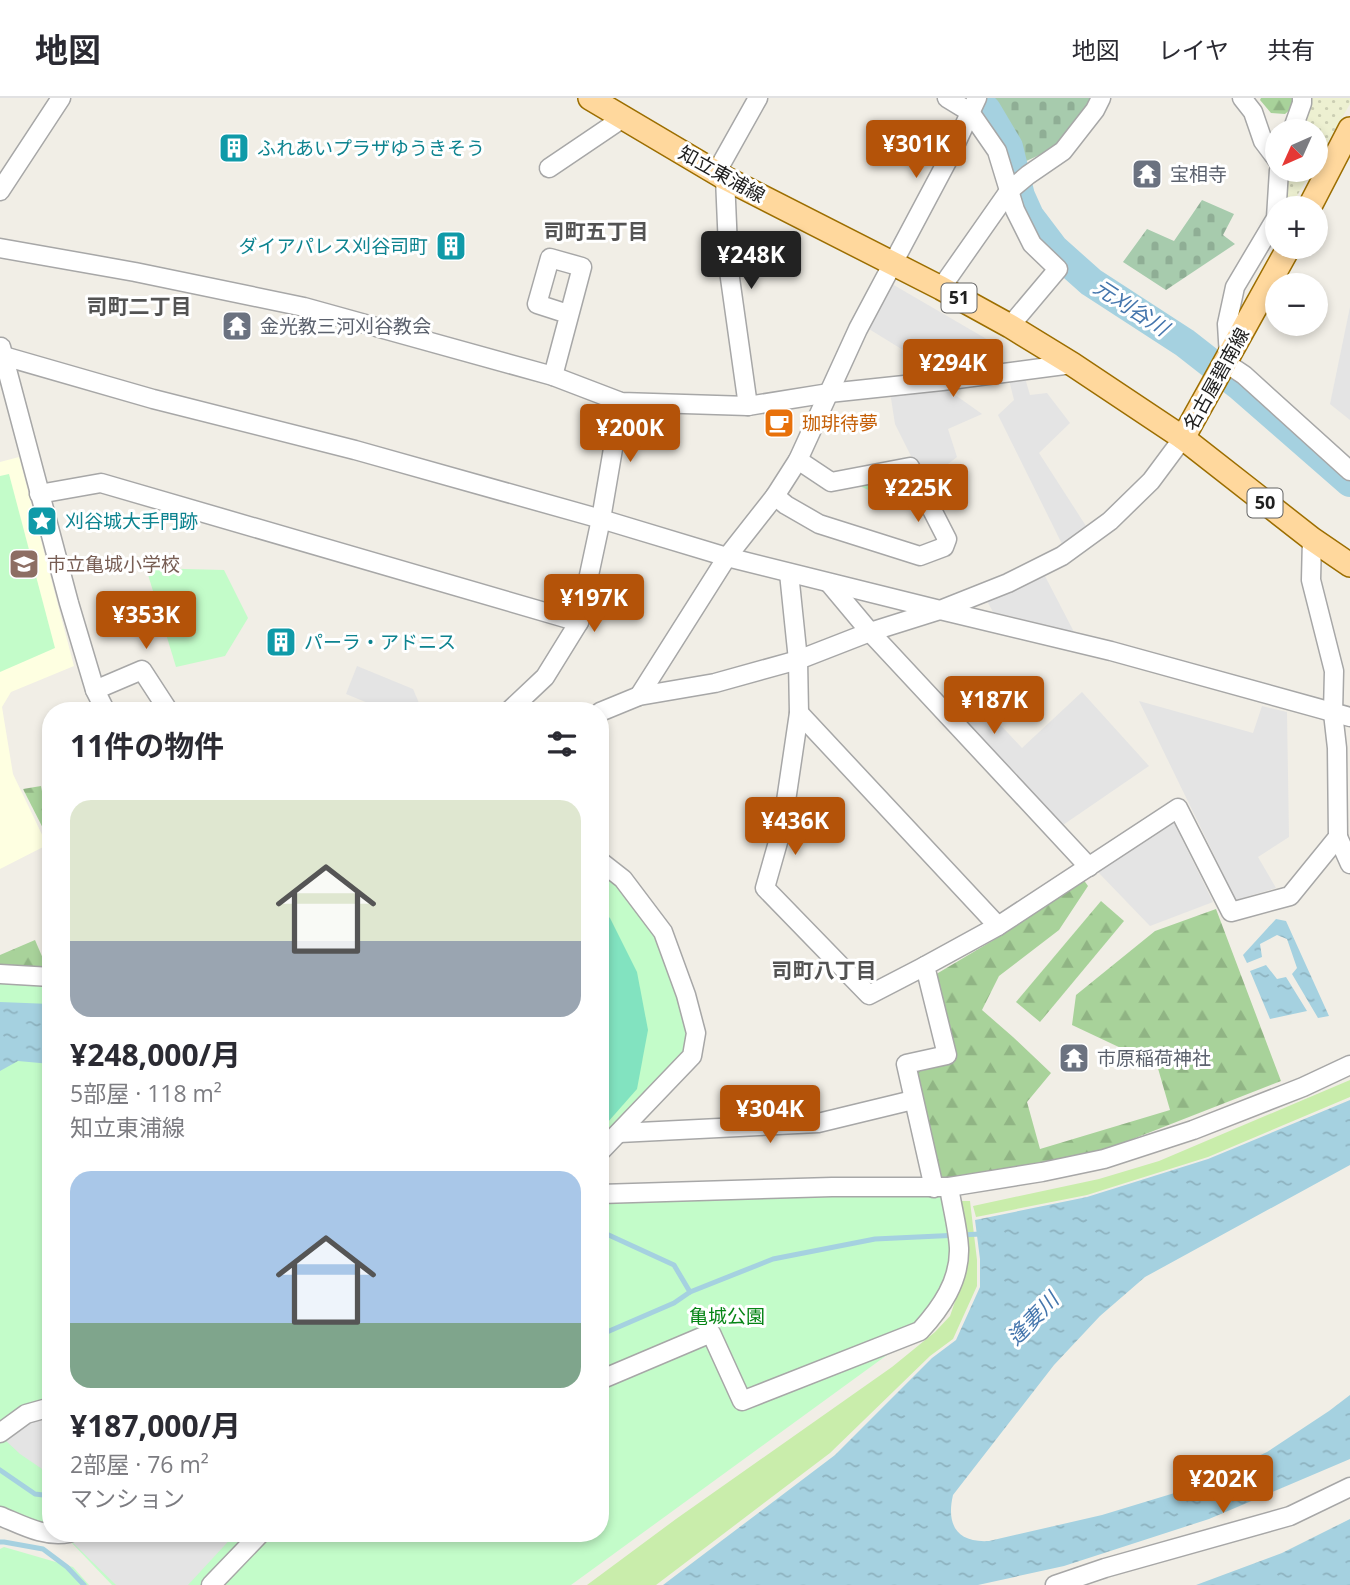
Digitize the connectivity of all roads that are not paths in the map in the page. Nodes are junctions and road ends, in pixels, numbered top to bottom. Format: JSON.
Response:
{"nodes":[{"id":1,"x":61,"y":98,"type":"edge"},
{"id":2,"x":590,"y":98,"type":"edge"},
{"id":3,"x":758,"y":98,"type":"edge"},
{"id":4,"x":947,"y":98,"type":"edge"},
{"id":5,"x":1101,"y":98,"type":"edge"},
{"id":6,"x":1242,"y":98,"type":"edge"},
{"id":7,"x":1302,"y":98,"type":"edge"},
{"id":8,"x":973,"y":107,"type":"edge"},
{"id":9,"x":623,"y":118,"type":"junction"},
{"id":10,"x":1296,"y":119,"type":"edge"},
{"id":11,"x":1350,"y":129,"type":"edge"},
{"id":12,"x":1265,"y":144,"type":"edge"},
{"id":13,"x":549,"y":168,"type":"dead end"},
{"id":14,"x":721,"y":175,"type":"junction"},
{"id":15,"x":1278,"y":182,"type":"edge"},
{"id":16,"x":0,"y":191,"type":"edge"},
{"id":17,"x":1010,"y":191,"type":"junction"},
{"id":18,"x":1315,"y":196,"type":"edge"},
{"id":19,"x":0,"y":248,"type":"edge"},
{"id":20,"x":1282,"y":259,"type":"edge"},
{"id":21,"x":893,"y":262,"type":"junction"},
{"id":22,"x":941,"y":288,"type":"junction"},
{"id":23,"x":568,"y":314,"type":"dead end"},
{"id":24,"x":1010,"y":327,"type":"junction"},
{"id":25,"x":1,"y":352,"type":"edge"},
{"id":26,"x":1227,"y":361,"type":"junction"},
{"id":27,"x":1072,"y":364,"type":"junction"},
{"id":28,"x":553,"y":376,"type":"junction"},
{"id":29,"x":829,"y":393,"type":"junction"},
{"id":30,"x":621,"y":402,"type":"junction"},
{"id":31,"x":748,"y":406,"type":"junction"},
{"id":32,"x":1187,"y":431,"type":"junction"},
{"id":33,"x":798,"y":460,"type":"junction"},
{"id":34,"x":1350,"y":471,"type":"edge"},
{"id":35,"x":39,"y":494,"type":"junction"},
{"id":36,"x":775,"y":496,"type":"junction"},
{"id":37,"x":601,"y":519,"type":"junction"},
{"id":38,"x":1312,"y":539,"type":"junction"},
{"id":39,"x":727,"y":557,"type":"junction"},
{"id":40,"x":1350,"y":565,"type":"edge"},
{"id":41,"x":789,"y":573,"type":"junction"},
{"id":42,"x":829,"y":583,"type":"junction"},
{"id":43,"x":940,"y":610,"type":"junction"},
{"id":44,"x":579,"y":622,"type":"junction"},
{"id":45,"x":870,"y":632,"type":"junction"},
{"id":46,"x":798,"y":660,"type":"junction"},
{"id":47,"x":95,"y":690,"type":"junction"},
{"id":48,"x":639,"y":696,"type":"junction"},
{"id":49,"x":101,"y":702,"type":"edge"},
{"id":50,"x":163,"y":702,"type":"edge"},
{"id":51,"x":518,"y":702,"type":"edge"},
{"id":52,"x":609,"y":708,"type":"edge"},
{"id":53,"x":799,"y":713,"type":"junction"},
{"id":54,"x":1341,"y":715,"type":"edge"},
{"id":55,"x":1338,"y":837,"type":"junction"},
{"id":56,"x":1350,"y":864,"type":"edge"},
{"id":57,"x":609,"y":867,"type":"edge"},
{"id":58,"x":1089,"y":867,"type":"junction"},
{"id":59,"x":998,"y":926,"type":"junction"},
{"id":60,"x":925,"y":966,"type":"junction"},
{"id":61,"x":0,"y":974,"type":"edge"},
{"id":62,"x":42,"y":976,"type":"edge"},
{"id":63,"x":1350,"y":1065,"type":"edge"},
{"id":64,"x":913,"y":1100,"type":"junction"},
{"id":65,"x":618,"y":1133,"type":"junction"},
{"id":66,"x":609,"y":1142,"type":"edge"},
{"id":67,"x":941,"y":1188,"type":"junction"},
{"id":68,"x":609,"y":1194,"type":"edge"},
{"id":69,"x":609,"y":1376,"type":"edge"},
{"id":70,"x":42,"y":1409,"type":"edge"},
{"id":71,"x":0,"y":1433,"type":"edge"},
{"id":72,"x":1350,"y":1487,"type":"edge"},
{"id":73,"x":0,"y":1516,"type":"edge"},
{"id":74,"x":42,"y":1532,"type":"edge"},
{"id":75,"x":252,"y":1542,"type":"edge"},
{"id":76,"x":211,"y":1585,"type":"edge"},
{"id":77,"x":1055,"y":1585,"type":"edge"}],
"edges":[{"from":1,"to":16,"type":"street"},
{"from":2,"to":9,"type":"main road","name":"知立東浦線","number":"51"},
{"from":3,"to":14,"type":"street"},
{"from":4,"to":8,"type":"street"},
{"from":5,"to":17,"type":"street"},
{"from":6,"to":12,"type":"street"},
{"from":7,"to":10,"type":"street"},
{"from":8,"to":17,"type":"street"},
{"from":8,"to":21,"type":"street"},
{"from":9,"to":13,"type":"street"},
{"from":9,"to":14,"type":"main road","name":"知立東浦線","number":"51"},
{"from":11,"to":18,"type":"main road"},
{"from":14,"to":21,"type":"main road","name":"知立東浦線","number":"51"},
{"from":14,"to":31,"type":"street"},
{"from":15,"to":26,"type":"street"},
{"from":17,"to":22,"type":"street"},
{"from":17,"to":24,"type":"street"},
{"from":19,"to":28,"type":"street"},
{"from":20,"to":26,"type":"main road","name":"名古屋碧南線"},
{"from":21,"to":22,"type":"main road","name":"知立東浦線","number":"51"},
{"from":21,"to":29,"type":"street"},
{"from":22,"to":24,"type":"main road","name":"知立東浦線","number":"51"},
{"from":23,"to":28,"type":"street"},
{"from":24,"to":27,"type":"main road","name":"知立東浦線","number":"51"},
{"from":25,"to":35,"type":"street"},
{"from":25,"to":37,"type":"street"},
{"from":26,"to":32,"type":"main road","name":"名古屋碧南線"},
{"from":26,"to":34,"type":"street"},
{"from":27,"to":29,"type":"street"},
{"from":27,"to":32,"type":"main road","name":"知立東浦線","number":"51"},
{"from":28,"to":30,"type":"street"},
{"from":29,"to":31,"type":"street"},
{"from":29,"to":33,"type":"street"},
{"from":30,"to":31,"type":"street"},
{"from":30,"to":37,"type":"street"},
{"from":32,"to":38,"type":"main road","name":"名古屋碧南線","number":"50"},
{"from":32,"to":43,"type":"street"},
{"from":33,"to":36,"type":"street"},
{"from":33,"to":36,"type":"street"},
{"from":35,"to":44,"type":"street"},
{"from":35,"to":47,"type":"street"},
{"from":36,"to":39,"type":"street"},
{"from":37,"to":39,"type":"street"},
{"from":37,"to":44,"type":"street"},
{"from":38,"to":40,"type":"main road","name":"名古屋碧南線","number":"50"},
{"from":38,"to":54,"type":"street"},
{"from":39,"to":41,"type":"street"},
{"from":39,"to":48,"type":"street"},
{"from":41,"to":42,"type":"street"},
{"from":41,"to":46,"type":"street"},
{"from":42,"to":43,"type":"street"},
{"from":42,"to":45,"type":"street"},
{"from":43,"to":45,"type":"street"},
{"from":43,"to":54,"type":"street"},
{"from":44,"to":51,"type":"street"},
{"from":45,"to":46,"type":"street"},
{"from":45,"to":58,"type":"street"},
{"from":46,"to":48,"type":"street"},
{"from":46,"to":53,"type":"street"},
{"from":47,"to":49,"type":"street"},
{"from":47,"to":50,"type":"street"},
{"from":48,"to":52,"type":"street"},
{"from":53,"to":59,"type":"street"},
{"from":53,"to":60,"type":"street"},
{"from":54,"to":55,"type":"street"},
{"from":55,"to":56,"type":"street"},
{"from":55,"to":58,"type":"street"},
{"from":57,"to":65,"type":"street"},
{"from":58,"to":59,"type":"street"},
{"from":59,"to":60,"type":"street"},
{"from":60,"to":64,"type":"street"},
{"from":61,"to":62,"type":"street"},
{"from":63,"to":67,"type":"street"},
{"from":64,"to":65,"type":"street"},
{"from":64,"to":67,"type":"street"},
{"from":65,"to":66,"type":"street"},
{"from":67,"to":68,"type":"street"},
{"from":67,"to":69,"type":"street"},
{"from":70,"to":71,"type":"street"},
{"from":72,"to":77,"type":"street"},
{"from":73,"to":74,"type":"street"},
{"from":75,"to":76,"type":"street"}]}
